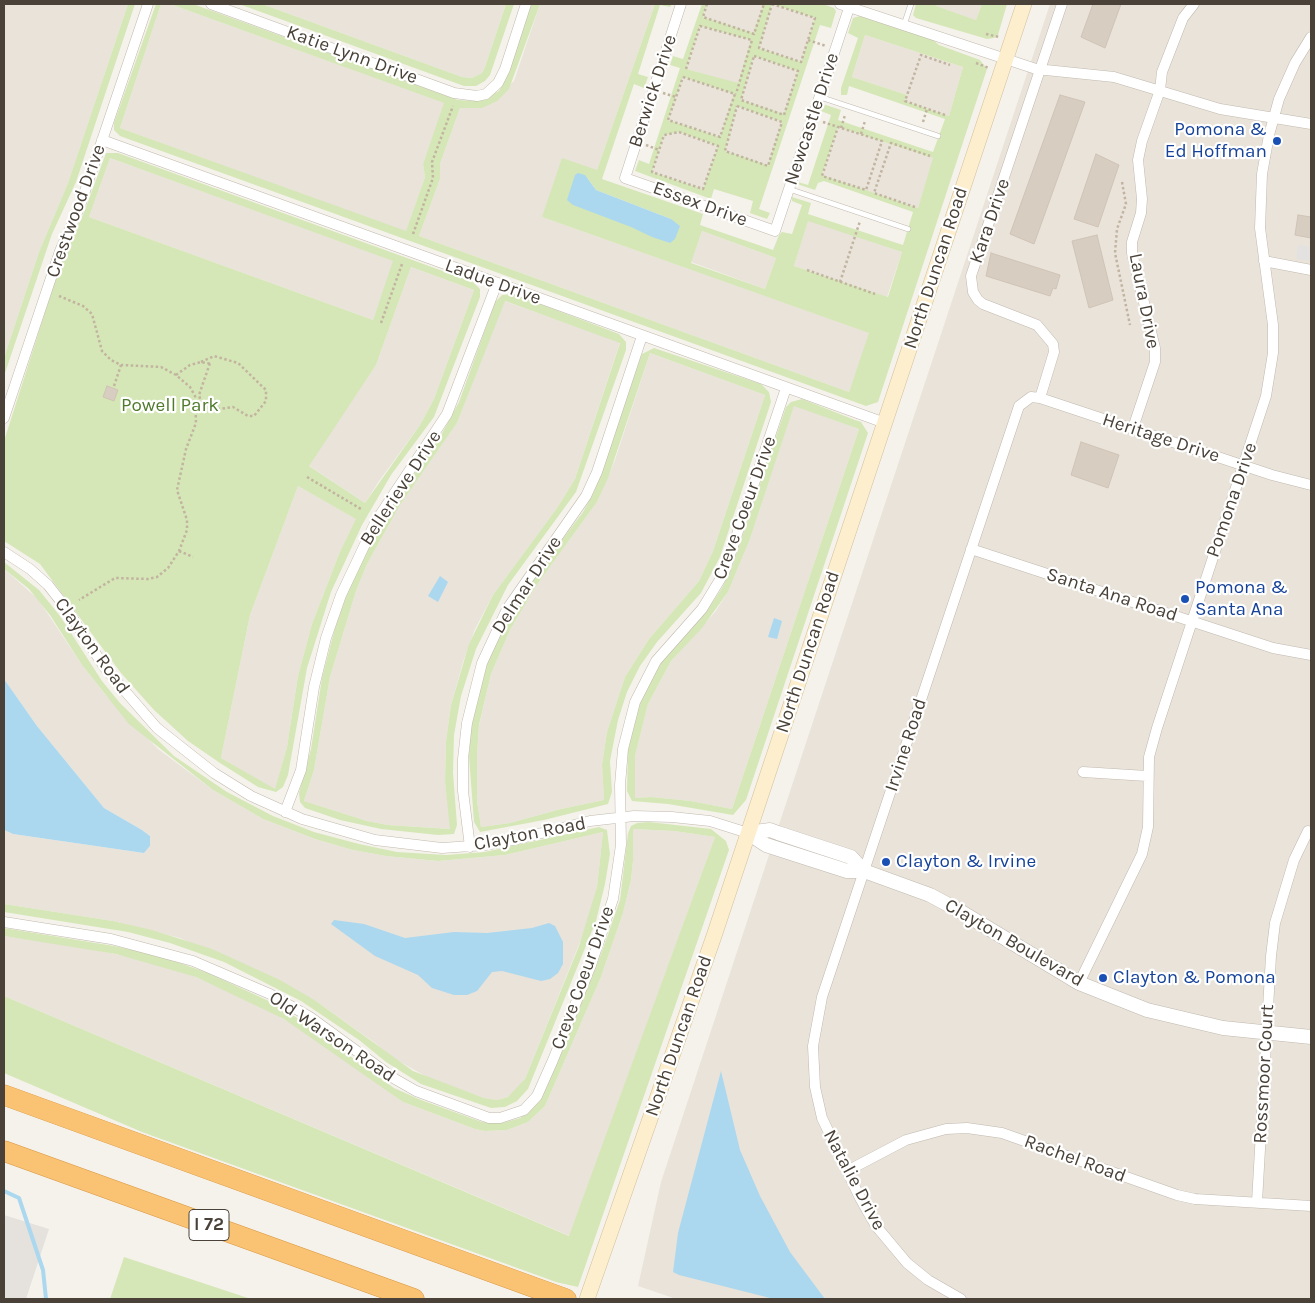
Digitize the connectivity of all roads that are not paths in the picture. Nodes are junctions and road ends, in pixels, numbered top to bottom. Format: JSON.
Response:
{"nodes":[{"id":1,"x":148,"y":4,"type":"edge"},
{"id":2,"x":211,"y":4,"type":"edge"},
{"id":3,"x":526,"y":4,"type":"edge"},
{"id":4,"x":681,"y":4,"type":"edge"},
{"id":5,"x":911,"y":4,"type":"edge"},
{"id":6,"x":1024,"y":4,"type":"edge"},
{"id":7,"x":1062,"y":4,"type":"edge"},
{"id":8,"x":1194,"y":4,"type":"edge"},
{"id":9,"x":845,"y":6,"type":"edge"},
{"id":10,"x":904,"y":25,"type":"junction"},
{"id":11,"x":1311,"y":37,"type":"edge"},
{"id":12,"x":1006,"y":58,"type":"junction"},
{"id":13,"x":1040,"y":69,"type":"junction"},
{"id":14,"x":1160,"y":90,"type":"junction"},
{"id":15,"x":820,"y":96,"type":"junction"},
{"id":16,"x":1273,"y":119,"type":"junction"},
{"id":17,"x":1311,"y":124,"type":"edge"},
{"id":18,"x":938,"y":136,"type":"dead end"},
{"id":19,"x":102,"y":140,"type":"junction"},
{"id":20,"x":625,"y":178,"type":"joint"},
{"id":21,"x":789,"y":189,"type":"junction"},
{"id":22,"x":908,"y":229,"type":"dead end"},
{"id":23,"x":775,"y":231,"type":"joint"},
{"id":24,"x":1264,"y":262,"type":"junction"},
{"id":25,"x":1311,"y":270,"type":"edge"},
{"id":26,"x":497,"y":283,"type":"junction"},
{"id":27,"x":642,"y":336,"type":"junction"},
{"id":28,"x":786,"y":388,"type":"junction"},
{"id":29,"x":1040,"y":398,"type":"junction"},
{"id":30,"x":4,"y":418,"type":"edge"},
{"id":31,"x":885,"y":423,"type":"junction"},
{"id":32,"x":1133,"y":428,"type":"junction"},
{"id":33,"x":1244,"y":465,"type":"junction"},
{"id":34,"x":1311,"y":485,"type":"edge"},
{"id":35,"x":971,"y":549,"type":"junction"},
{"id":36,"x":4,"y":552,"type":"edge"},
{"id":37,"x":1191,"y":621,"type":"junction"},
{"id":38,"x":1311,"y":655,"type":"edge"},
{"id":39,"x":1083,"y":772,"type":"dead end"},
{"id":40,"x":1147,"y":776,"type":"junction"},
{"id":41,"x":285,"y":812,"type":"junction"},
{"id":42,"x":620,"y":817,"type":"junction"},
{"id":43,"x":1308,"y":831,"type":"dead end"},
{"id":44,"x":748,"y":833,"type":"junction"},
{"id":45,"x":470,"y":846,"type":"junction"},
{"id":46,"x":864,"y":871,"type":"junction"},
{"id":47,"x":4,"y":922,"type":"edge"},
{"id":48,"x":1079,"y":983,"type":"junction"},
{"id":49,"x":1268,"y":1034,"type":"junction"},
{"id":50,"x":1311,"y":1037,"type":"edge"},
{"id":51,"x":4,"y":1095,"type":"edge"},
{"id":52,"x":820,"y":1112,"type":"joint"},
{"id":53,"x":514,"y":1115,"type":"joint"},
{"id":54,"x":8,"y":1153,"type":"edge"},
{"id":55,"x":847,"y":1171,"type":"junction"},
{"id":56,"x":1257,"y":1202,"type":"junction"},
{"id":57,"x":1311,"y":1206,"type":"edge"},
{"id":58,"x":414,"y":1299,"type":"edge"},
{"id":59,"x":566,"y":1299,"type":"edge"},
{"id":60,"x":587,"y":1299,"type":"edge"},
{"id":61,"x":962,"y":1299,"type":"edge"}],
"edges":[{"from":1,"to":19,"type":"street","name":"Crestwood Drive"},
{"from":2,"to":3,"type":"street","name":"Katie Lynn Drive"},
{"from":4,"to":20,"type":"street","name":"Berwick Drive"},
{"from":5,"to":10,"type":"lane"},
{"from":6,"to":12,"type":"main road","name":"North Duncan Road"},
{"from":7,"to":13,"type":"street","name":"Kara Drive"},
{"from":8,"to":14,"type":"street","name":"Laura Drive"},
{"from":9,"to":10,"type":"street"},
{"from":9,"to":15,"type":"street","name":"Newcastle Drive"},
{"from":10,"to":12,"type":"street"},
{"from":11,"to":16,"type":"street","name":"Pomona Drive"},
{"from":12,"to":13,"type":"street"},
{"from":12,"to":31,"type":"main road","name":"North Duncan Road"},
{"from":13,"to":14,"type":"street"},
{"from":13,"to":29,"type":"street","name":"Kara Drive"},
{"from":14,"to":16,"type":"street"},
{"from":14,"to":32,"type":"street","name":"Laura Drive"},
{"from":15,"to":18,"type":"lane"},
{"from":15,"to":21,"type":"street","name":"Newcastle Drive"},
{"from":16,"to":17,"type":"street"},
{"from":16,"to":24,"type":"street","name":"Pomona Drive"},
{"from":19,"to":26,"type":"street","name":"Ladue Drive"},
{"from":19,"to":30,"type":"street","name":"Crestwood Drive"},
{"from":20,"to":23,"type":"street","name":"Essex Drive"},
{"from":21,"to":22,"type":"lane"},
{"from":21,"to":23,"type":"street","name":"Newcastle Drive"},
{"from":24,"to":25,"type":"street"},
{"from":24,"to":33,"type":"street","name":"Pomona Drive"},
{"from":26,"to":27,"type":"street","name":"Ladue Drive"},
{"from":26,"to":41,"type":"street","name":"Bellerieve Drive"},
{"from":27,"to":28,"type":"street","name":"Ladue Drive"},
{"from":27,"to":45,"type":"street","name":"Delmar Drive"},
{"from":28,"to":31,"type":"street","name":"Ladue Drive"},
{"from":28,"to":42,"type":"street","name":"Creve Coeur Drive"},
{"from":29,"to":32,"type":"street","name":"Heritage Drive"},
{"from":29,"to":35,"type":"street","name":"Irvine Road"},
{"from":31,"to":44,"type":"main road","name":"North Duncan Road"},
{"from":32,"to":33,"type":"street","name":"Heritage Drive"},
{"from":33,"to":34,"type":"street","name":"Heritage Drive"},
{"from":33,"to":37,"type":"street","name":"Pomona Drive"},
{"from":35,"to":37,"type":"street","name":"Santa Ana Road"},
{"from":35,"to":46,"type":"street","name":"Irvine Road"},
{"from":36,"to":41,"type":"street","name":"Clayton Road"},
{"from":37,"to":38,"type":"street","name":"Santa Ana Road"},
{"from":37,"to":40,"type":"street","name":"Pomona Drive"},
{"from":39,"to":40,"type":"street"},
{"from":40,"to":48,"type":"street","name":"Pomona Drive"},
{"from":41,"to":45,"type":"street","name":"Clayton Road"},
{"from":42,"to":44,"type":"street","name":"Clayton Road"},
{"from":42,"to":45,"type":"street","name":"Clayton Road"},
{"from":42,"to":53,"type":"street","name":"Creve Coeur Drive"},
{"from":43,"to":49,"type":"street","name":"Rossmoor Court"},
{"from":44,"to":46,"type":"street","name":"Clayton Boulevard"},
{"from":44,"to":60,"type":"main road","name":"North Duncan Road"},
{"from":46,"to":48,"type":"street","name":"Clayton Boulevard"},
{"from":46,"to":52,"type":"street","name":"Irvine Road"},
{"from":47,"to":53,"type":"street","name":"Old Warson Road"},
{"from":48,"to":49,"type":"street","name":"Clayton Boulevard"},
{"from":49,"to":50,"type":"street","name":"Clayton Boulevard"},
{"from":49,"to":56,"type":"street","name":"Rossmoor Court"},
{"from":51,"to":59,"type":"highway"},
{"from":52,"to":55,"type":"street","name":"Natalie Drive"},
{"from":54,"to":58,"type":"highway","number":"I 72"},
{"from":55,"to":56,"type":"street","name":"Rachel Road"},
{"from":55,"to":61,"type":"street","name":"Natalie Drive"},
{"from":56,"to":57,"type":"street","name":"Rachel Road"}]}
